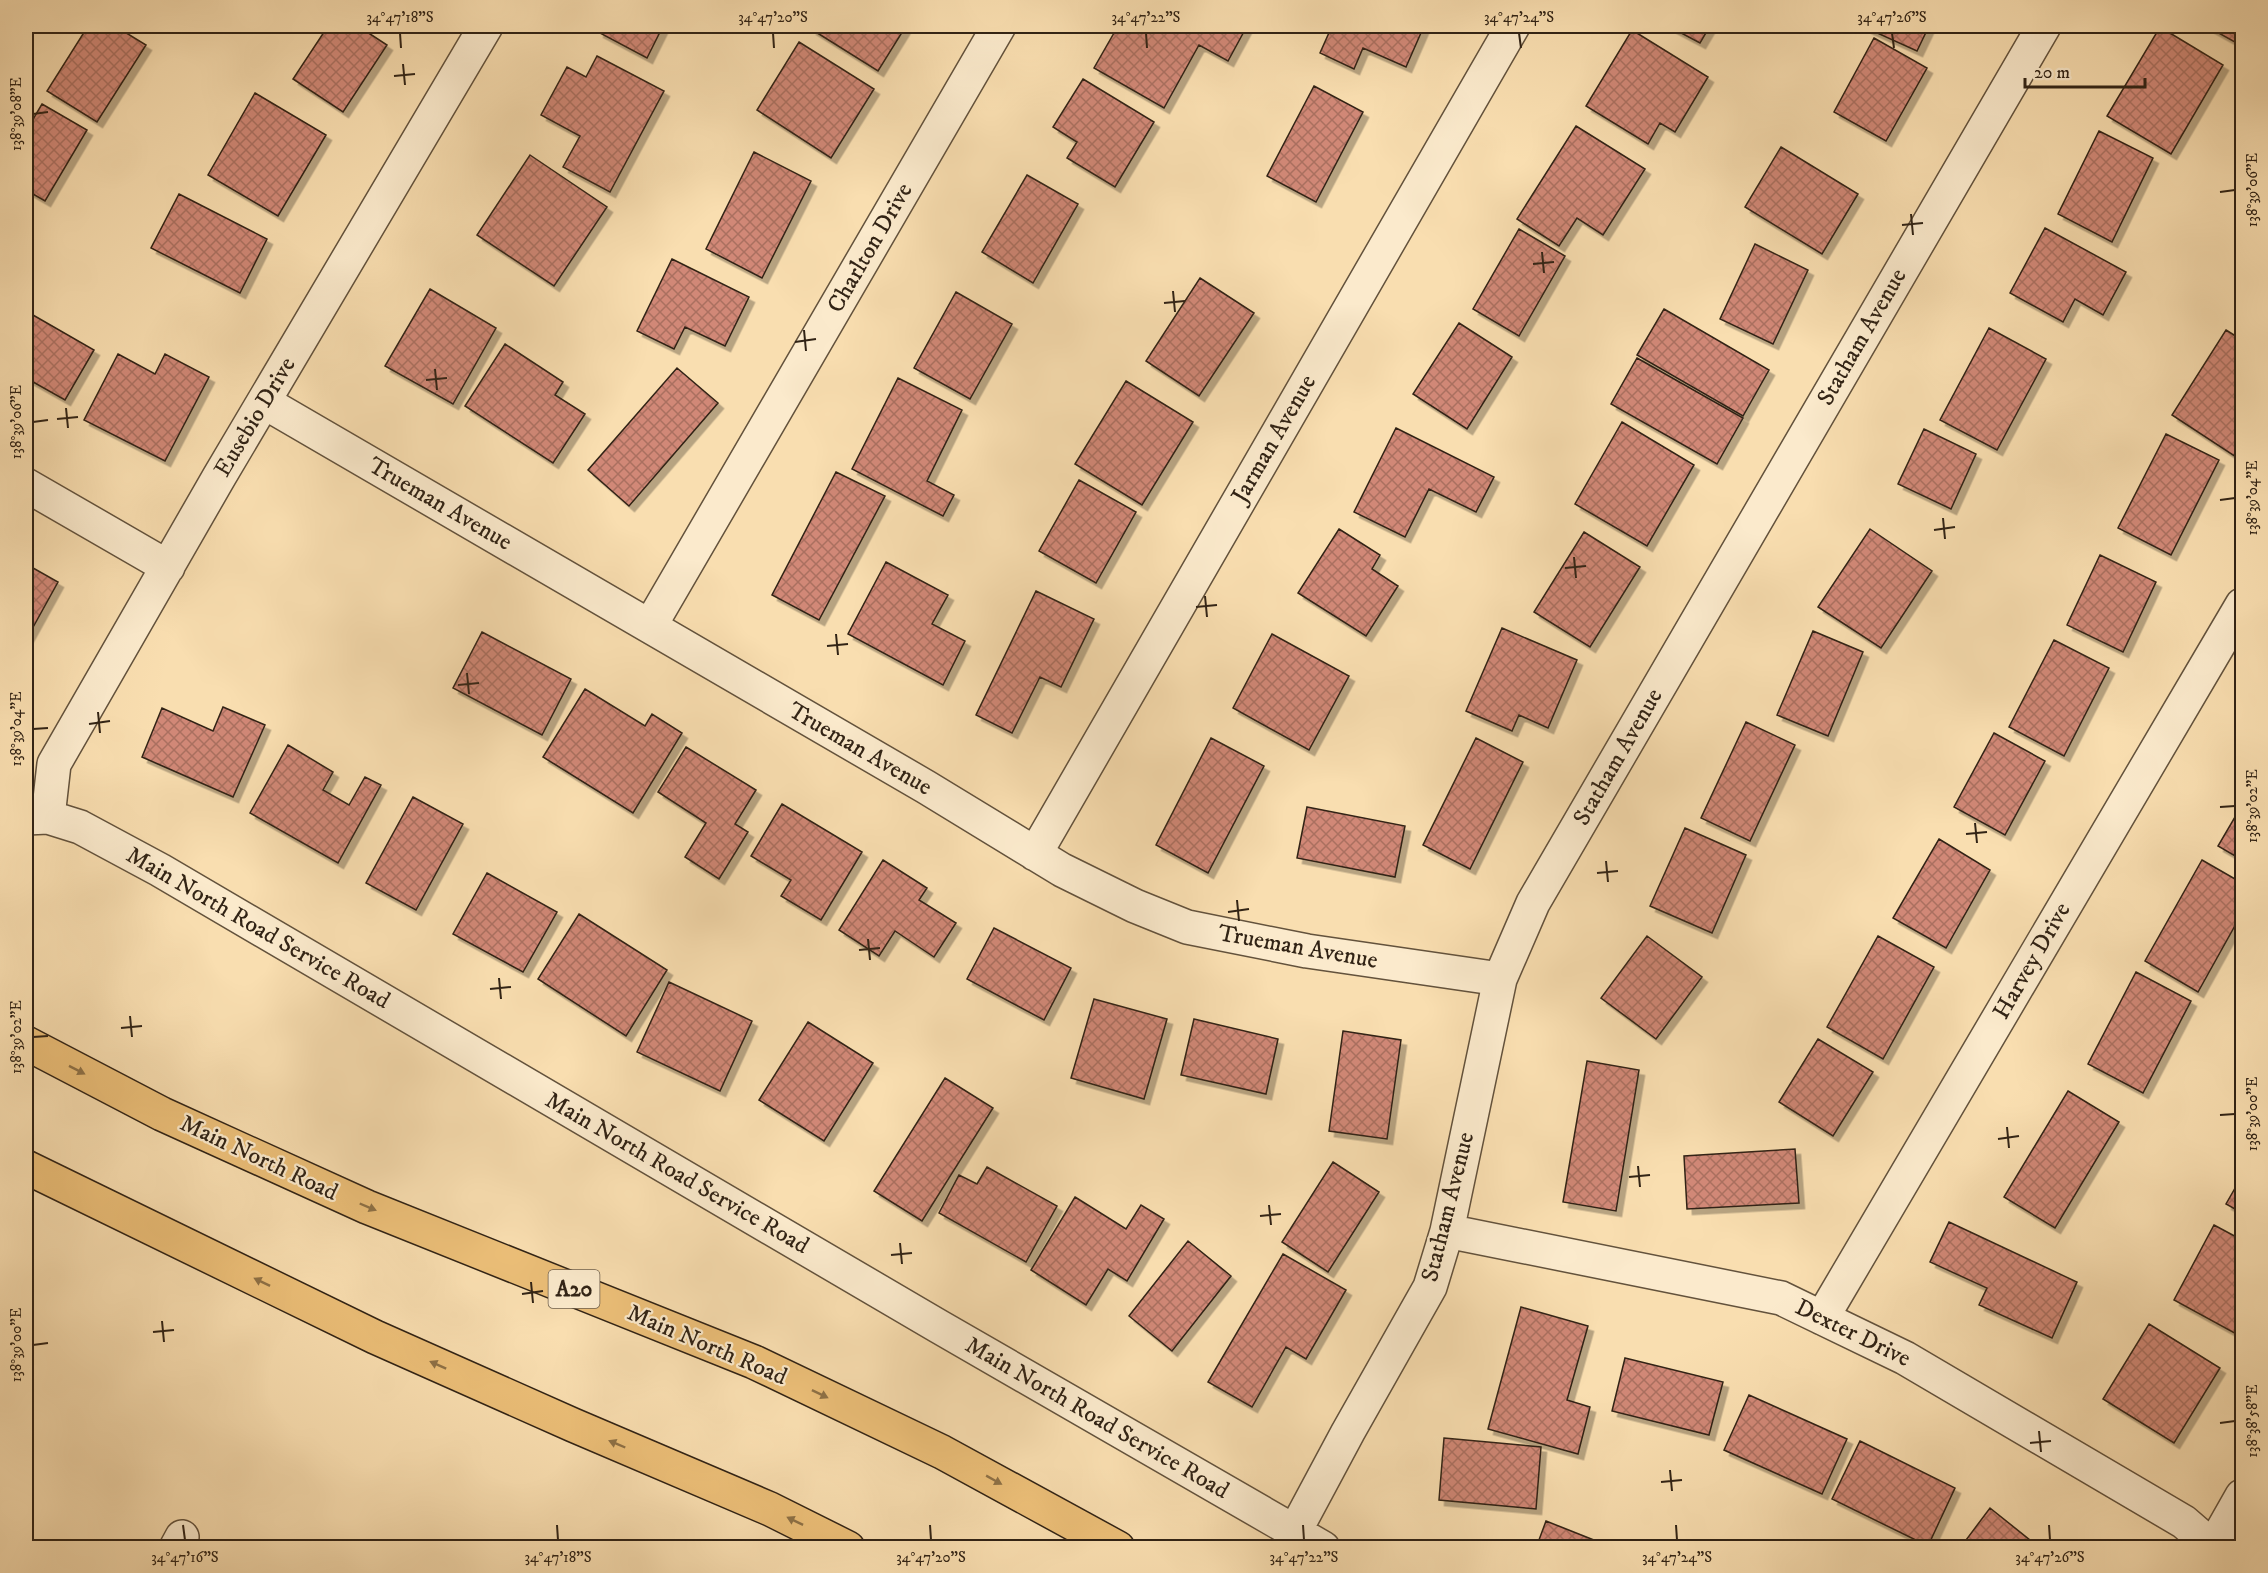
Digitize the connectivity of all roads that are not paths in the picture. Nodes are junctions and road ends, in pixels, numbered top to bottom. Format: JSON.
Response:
{"nodes":[{"id":1,"x":486,"y":26,"type":"edge"},
{"id":2,"x":999,"y":26,"type":"edge"},
{"id":3,"x":1513,"y":26,"type":"edge"},
{"id":4,"x":2044,"y":26,"type":"edge"},
{"id":5,"x":264,"y":402,"type":"junction"},
{"id":6,"x":26,"y":485,"type":"edge"},
{"id":7,"x":168,"y":567,"type":"junction"},
{"id":8,"x":2242,"y":605,"type":"edge"},
{"id":9,"x":650,"y":626,"type":"junction"},
{"id":10,"x":37,"y":818,"type":"edge"},
{"id":11,"x":1035,"y":854,"type":"junction"},
{"id":12,"x":1500,"y":979,"type":"junction"},
{"id":13,"x":26,"y":1043,"type":"edge"},
{"id":14,"x":26,"y":1167,"type":"edge"},
{"id":15,"x":1447,"y":1231,"type":"junction"},
{"id":16,"x":1822,"y":1318,"type":"junction"},
{"id":17,"x":2242,"y":1496,"type":"edge"},
{"id":18,"x":1309,"y":1540,"type":"edge"},
{"id":19,"x":2214,"y":1547,"type":"edge"},
{"id":20,"x":848,"y":1548,"type":"edge"},
{"id":21,"x":1118,"y":1548,"type":"edge"}],
"edges":[{"from":1,"to":5,"type":"street","name":"Eusebio Drive"},
{"from":2,"to":9,"type":"street","name":"Charlton Drive"},
{"from":3,"to":11,"type":"street","name":"Jarman Avenue"},
{"from":4,"to":12,"type":"street","name":"Statham Avenue"},
{"from":5,"to":7,"type":"street","name":"Eusebio Drive"},
{"from":5,"to":9,"type":"street","name":"Trueman Avenue"},
{"from":6,"to":7,"type":"street"},
{"from":7,"to":10,"type":"street","name":"Eusebio Drive"},
{"from":8,"to":16,"type":"street","name":"Harvey Drive"},
{"from":9,"to":11,"type":"street","name":"Trueman Avenue"},
{"from":10,"to":18,"type":"street","name":"Main North Road Service Road"},
{"from":11,"to":12,"type":"street","name":"Trueman Avenue"},
{"from":12,"to":15,"type":"street","name":"Statham Avenue"},
{"from":13,"to":21,"type":"highway","name":"Main North Road","number":"A20","one_way":true},
{"from":20,"to":14,"type":"highway","one_way":true},
{"from":15,"to":16,"type":"street","name":"Dexter Drive"},
{"from":15,"to":18,"type":"street","name":"Statham Avenue"},
{"from":16,"to":19,"type":"street","name":"Dexter Drive"},
{"from":17,"to":19,"type":"street"}]}
